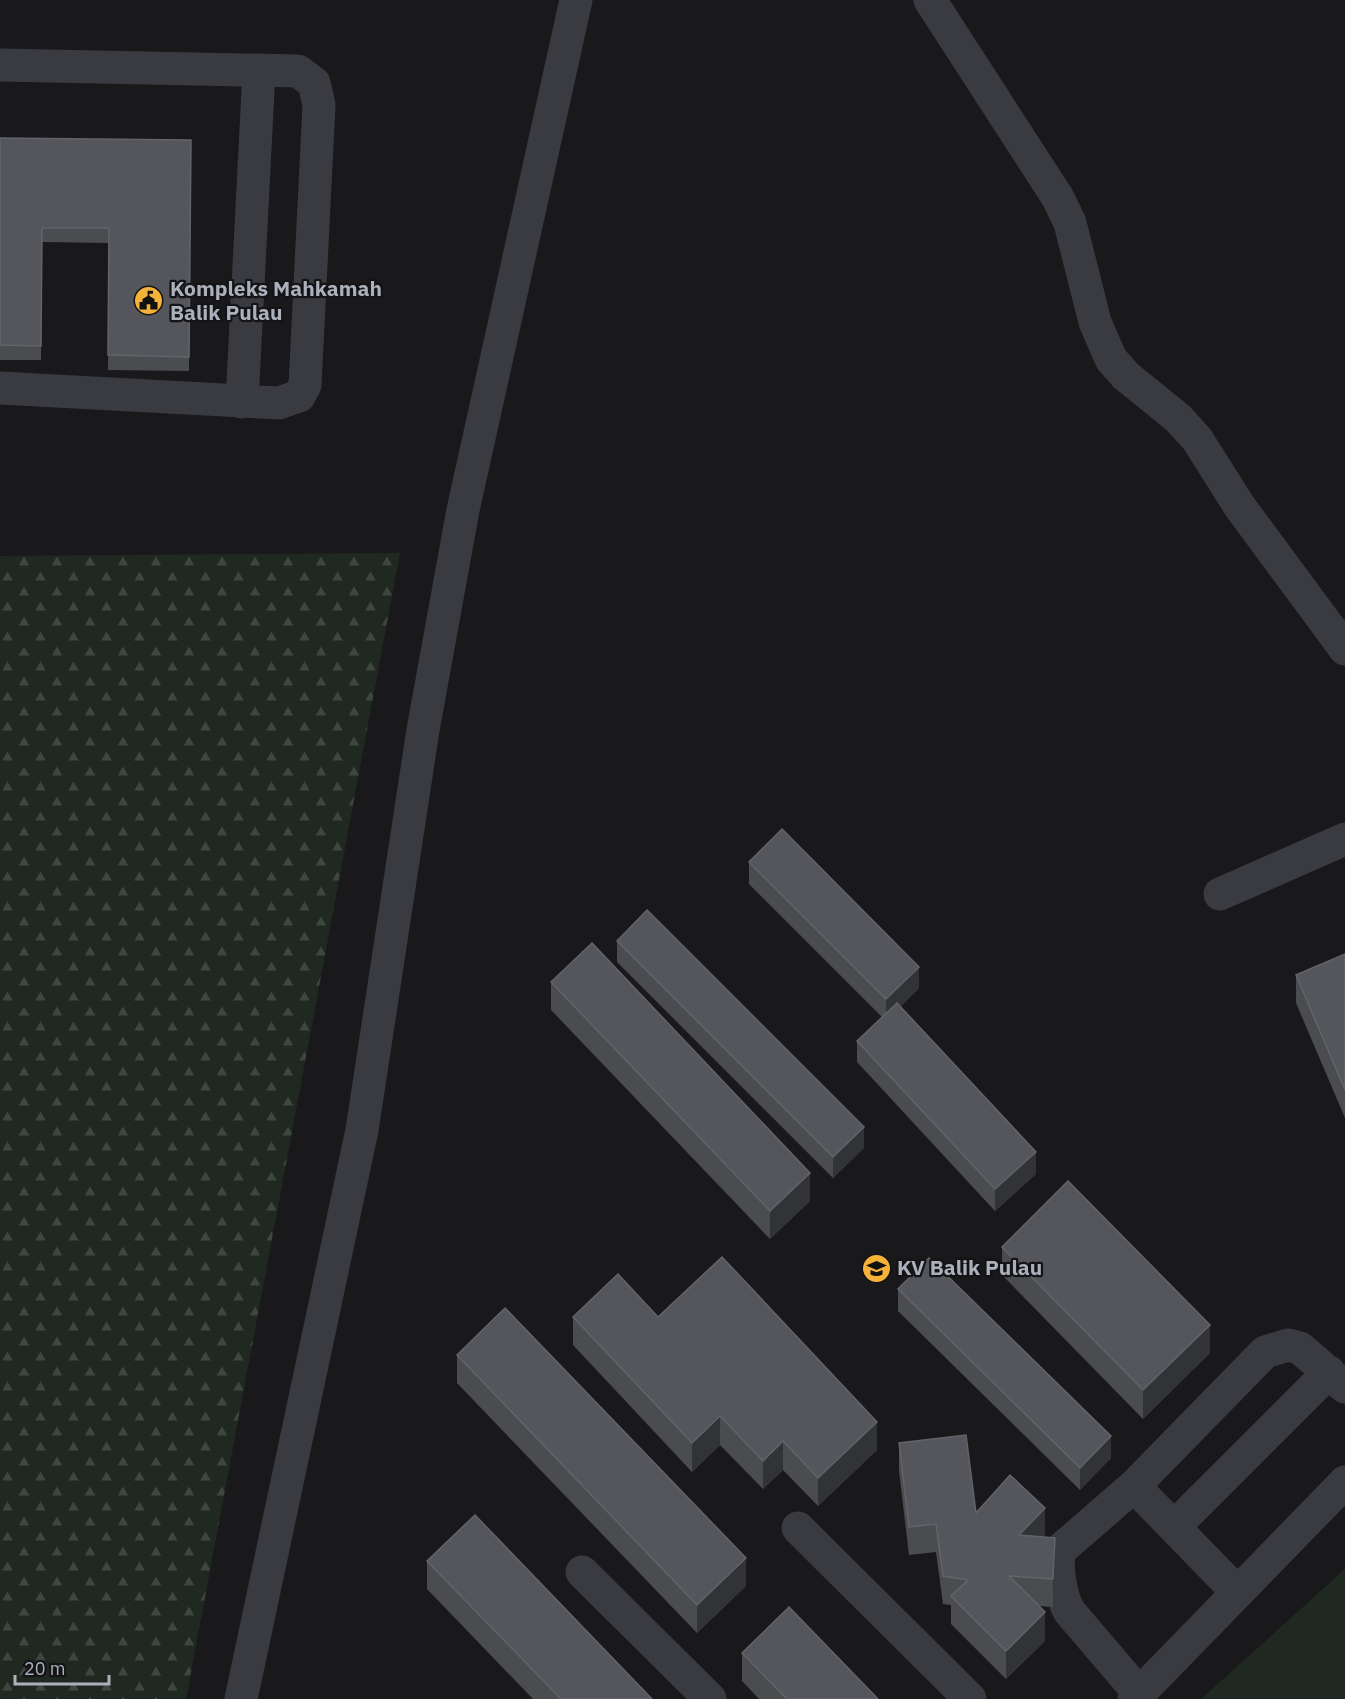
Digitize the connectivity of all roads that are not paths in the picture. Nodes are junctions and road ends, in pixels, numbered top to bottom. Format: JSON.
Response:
{"nodes":[{"id":1,"x":576,"y":0,"type":"edge"},
{"id":2,"x":930,"y":0,"type":"edge"},
{"id":3,"x":0,"y":65,"type":"edge"},
{"id":4,"x":259,"y":71,"type":"junction"},
{"id":5,"x":0,"y":388,"type":"edge"},
{"id":6,"x":242,"y":402,"type":"junction"},
{"id":7,"x":1345,"y":649,"type":"edge"},
{"id":8,"x":1345,"y":839,"type":"edge"},
{"id":9,"x":1220,"y":894,"type":"dead end"},
{"id":10,"x":1337,"y":1380,"type":"edge"},
{"id":11,"x":1345,"y":1482,"type":"edge"},
{"id":12,"x":1134,"y":1486,"type":"junction"},
{"id":13,"x":1174,"y":1527,"type":"junction"},
{"id":14,"x":798,"y":1528,"type":"dead end"},
{"id":15,"x":582,"y":1572,"type":"dead end"},
{"id":16,"x":1237,"y":1592,"type":"junction"},
{"id":17,"x":1137,"y":1696,"type":"edge"},
{"id":18,"x":241,"y":1699,"type":"edge"},
{"id":19,"x":710,"y":1699,"type":"edge"},
{"id":20,"x":970,"y":1699,"type":"edge"}],
"edges":[{"from":1,"to":18,"type":"street"},
{"from":2,"to":7,"type":"street"},
{"from":3,"to":4,"type":"street"},
{"from":4,"to":6,"type":"street"},
{"from":4,"to":6,"type":"street"},
{"from":5,"to":6,"type":"street"},
{"from":8,"to":9,"type":"street"},
{"from":10,"to":12,"type":"street"},
{"from":10,"to":13,"type":"street"},
{"from":11,"to":16,"type":"street"},
{"from":12,"to":13,"type":"street"},
{"from":12,"to":17,"type":"street"},
{"from":13,"to":16,"type":"street"},
{"from":14,"to":20,"type":"street"},
{"from":15,"to":19,"type":"street"},
{"from":16,"to":17,"type":"street"}]}
